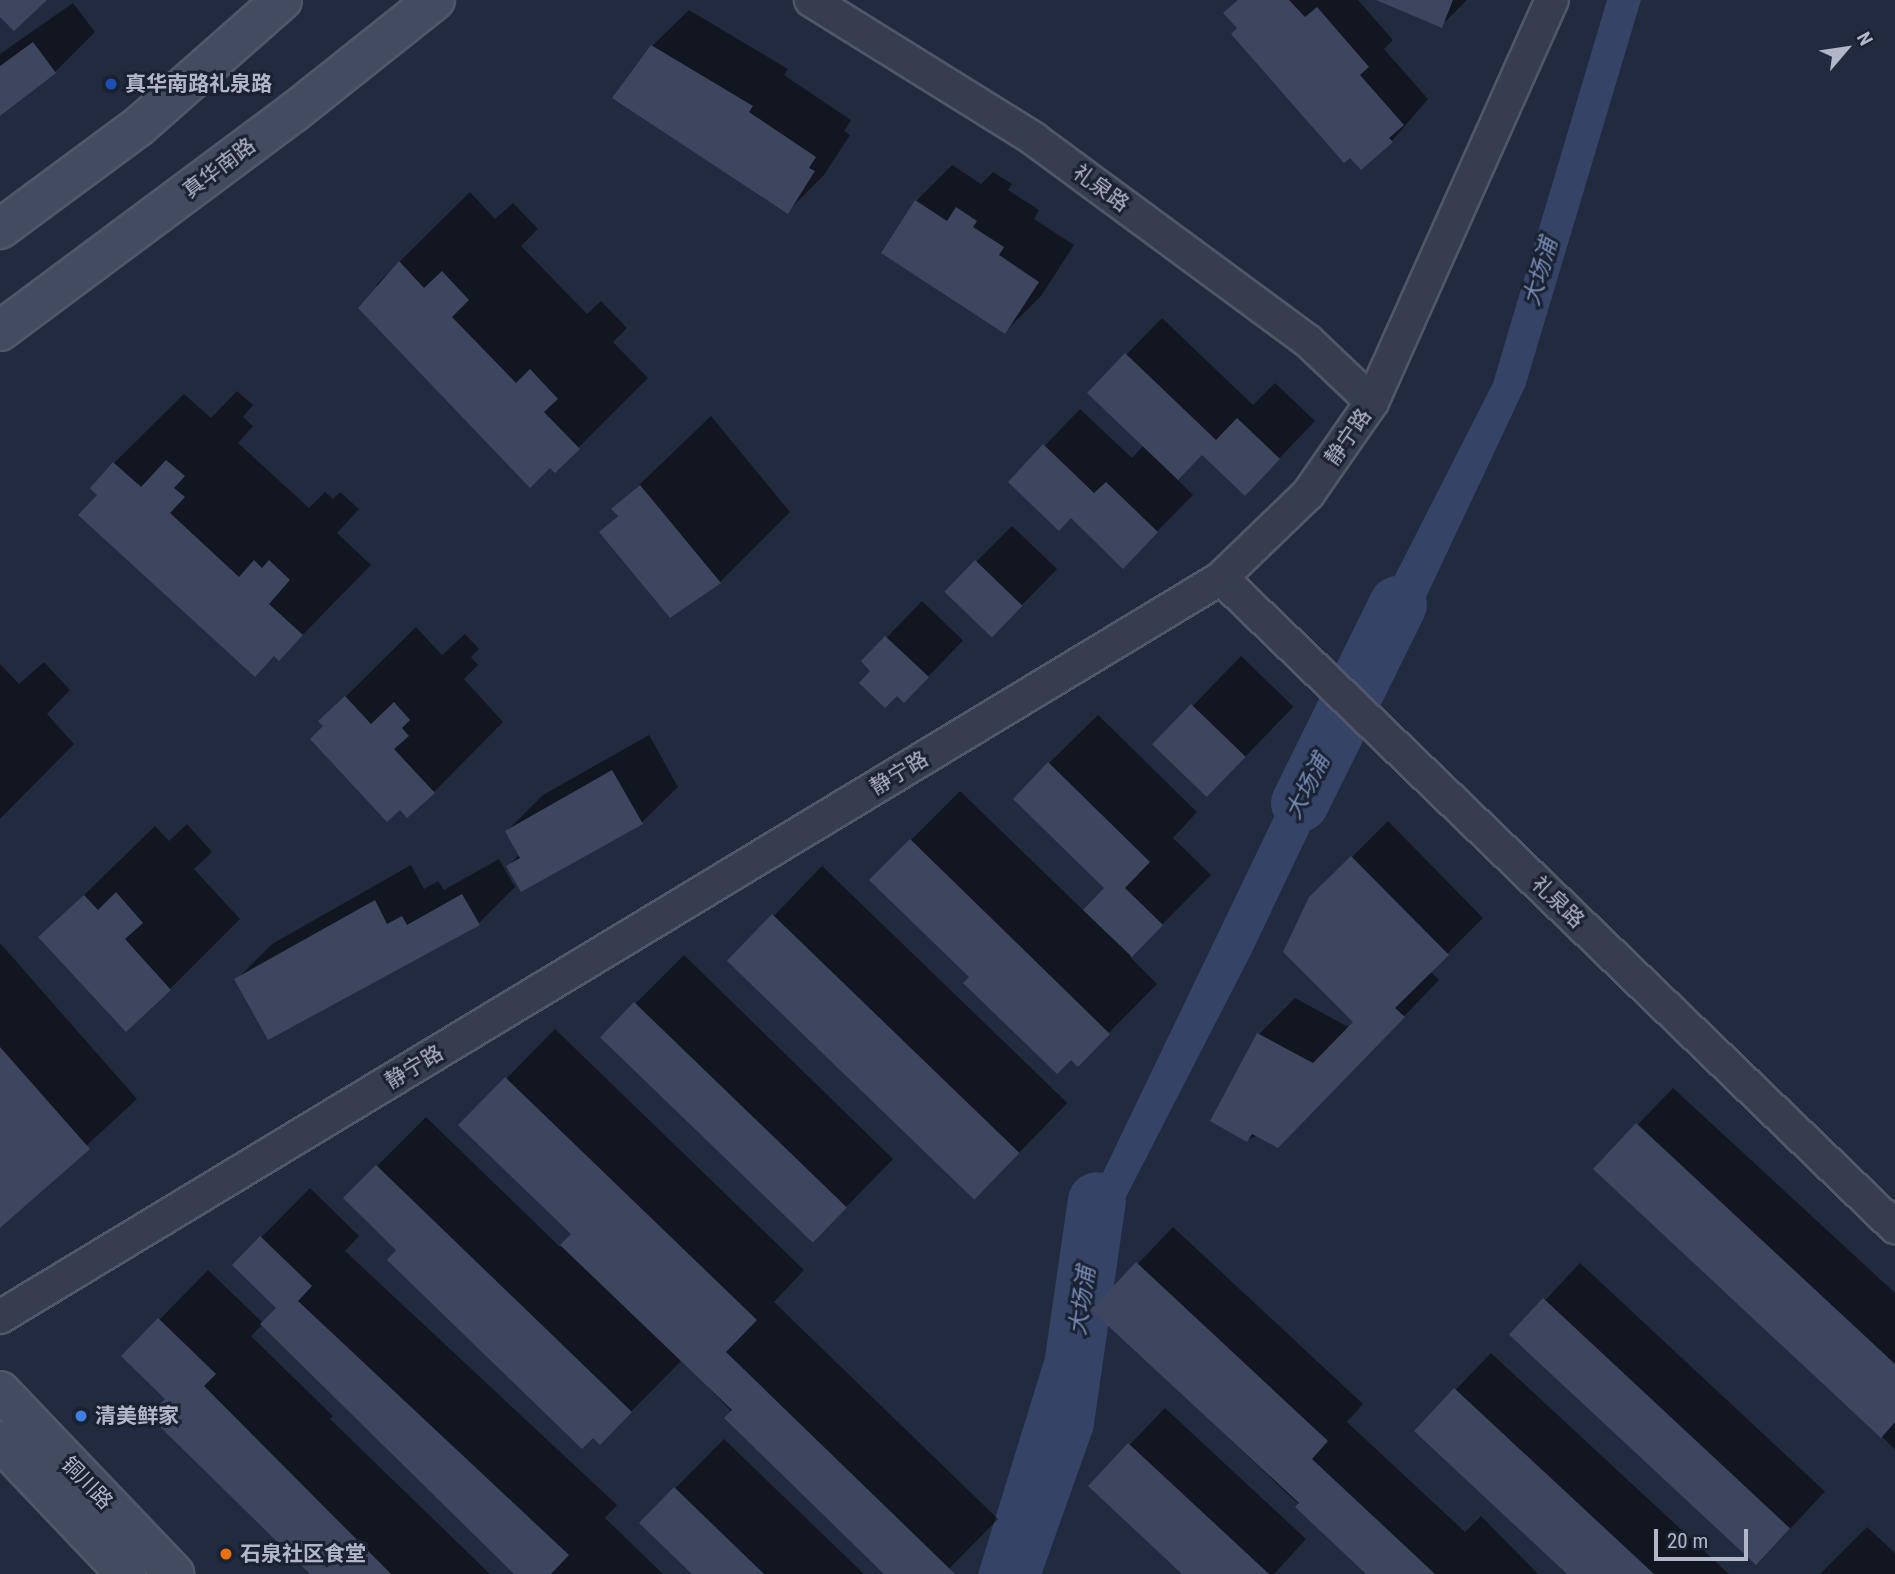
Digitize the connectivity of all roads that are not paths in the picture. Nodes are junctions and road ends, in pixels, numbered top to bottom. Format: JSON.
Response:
{"nodes":[{"id":1,"x":282,"y":0,"type":"edge"},
{"id":2,"x":435,"y":0,"type":"edge"},
{"id":3,"x":811,"y":0,"type":"edge"},
{"id":4,"x":1552,"y":0,"type":"edge"},
{"id":5,"x":0,"y":229,"type":"edge"},
{"id":6,"x":0,"y":331,"type":"edge"},
{"id":7,"x":1372,"y":402,"type":"junction"},
{"id":8,"x":1221,"y":578,"type":"junction"},
{"id":9,"x":1895,"y":1227,"type":"edge"},
{"id":10,"x":0,"y":1317,"type":"edge"},
{"id":11,"x":0,"y":1391,"type":"edge"},
{"id":12,"x":0,"y":1441,"type":"edge"},
{"id":13,"x":126,"y":1574,"type":"edge"},
{"id":14,"x":174,"y":1574,"type":"edge"}],
"edges":[{"from":1,"to":5,"type":"main road"},
{"from":2,"to":6,"type":"main road","name":"真华南路"},
{"from":3,"to":7,"type":"street","name":"礼泉路"},
{"from":4,"to":7,"type":"street","name":"静宁路"},
{"from":7,"to":8,"type":"street","name":"静宁路"},
{"from":8,"to":9,"type":"street","name":"礼泉路"},
{"from":8,"to":10,"type":"street","name":"静宁路"},
{"from":11,"to":14,"type":"main road","name":"铜川路"},
{"from":12,"to":13,"type":"main road","name":"铜川路"}]}
